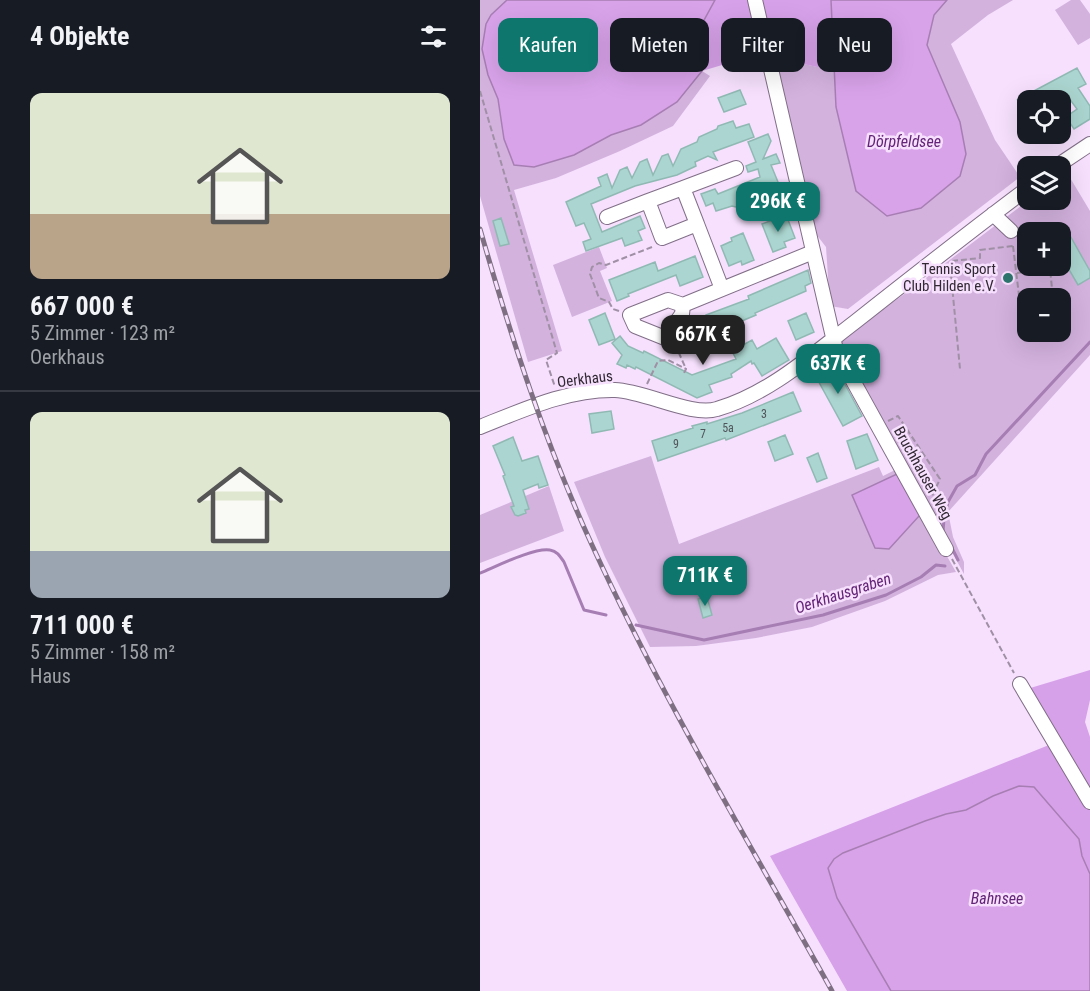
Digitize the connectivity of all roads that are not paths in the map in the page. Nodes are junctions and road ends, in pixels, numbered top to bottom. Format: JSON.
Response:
{"nodes":[{"id":1,"x":755,"y":0,"type":"edge"},
{"id":2,"x":1090,"y":144,"type":"edge"},
{"id":3,"x":1071,"y":157,"type":"edge"},
{"id":4,"x":736,"y":168,"type":"dead end"},
{"id":5,"x":683,"y":188,"type":"junction"},
{"id":6,"x":1017,"y":196,"type":"edge"},
{"id":7,"x":648,"y":201,"type":"junction"},
{"id":8,"x":993,"y":214,"type":"junction"},
{"id":9,"x":607,"y":217,"type":"dead end"},
{"id":10,"x":697,"y":224,"type":"junction"},
{"id":11,"x":1011,"y":231,"type":"road end"},
{"id":12,"x":813,"y":252,"type":"junction"},
{"id":13,"x":722,"y":289,"type":"junction"},
{"id":14,"x":683,"y":305,"type":"junction"},
{"id":15,"x":833,"y":339,"type":"junction"},
{"id":16,"x":480,"y":427,"type":"edge"},
{"id":17,"x":946,"y":549,"type":"road end"},
{"id":18,"x":1020,"y":684,"type":"road end"},
{"id":19,"x":1090,"y":802,"type":"edge"}],
"edges":[{"from":1,"to":12,"type":"street","name":"Bruchhauser Weg"},
{"from":2,"to":3,"type":"street"},
{"from":4,"to":5,"type":"street"},
{"from":5,"to":7,"type":"street"},
{"from":5,"to":10,"type":"street"},
{"from":6,"to":8,"type":"street","name":"Oerkhaus"},
{"from":7,"to":9,"type":"street"},
{"from":7,"to":10,"type":"street"},
{"from":8,"to":11,"type":"street"},
{"from":8,"to":15,"type":"street","name":"Oerkhaus"},
{"from":10,"to":13,"type":"street"},
{"from":12,"to":13,"type":"street"},
{"from":12,"to":15,"type":"street","name":"Bruchhauser Weg"},
{"from":13,"to":14,"type":"street"},
{"from":14,"to":14,"type":"street"},
{"from":15,"to":16,"type":"street","name":"Oerkhaus"},
{"from":15,"to":17,"type":"street","name":"Bruchhauser Weg"},
{"from":18,"to":19,"type":"street"}]}
